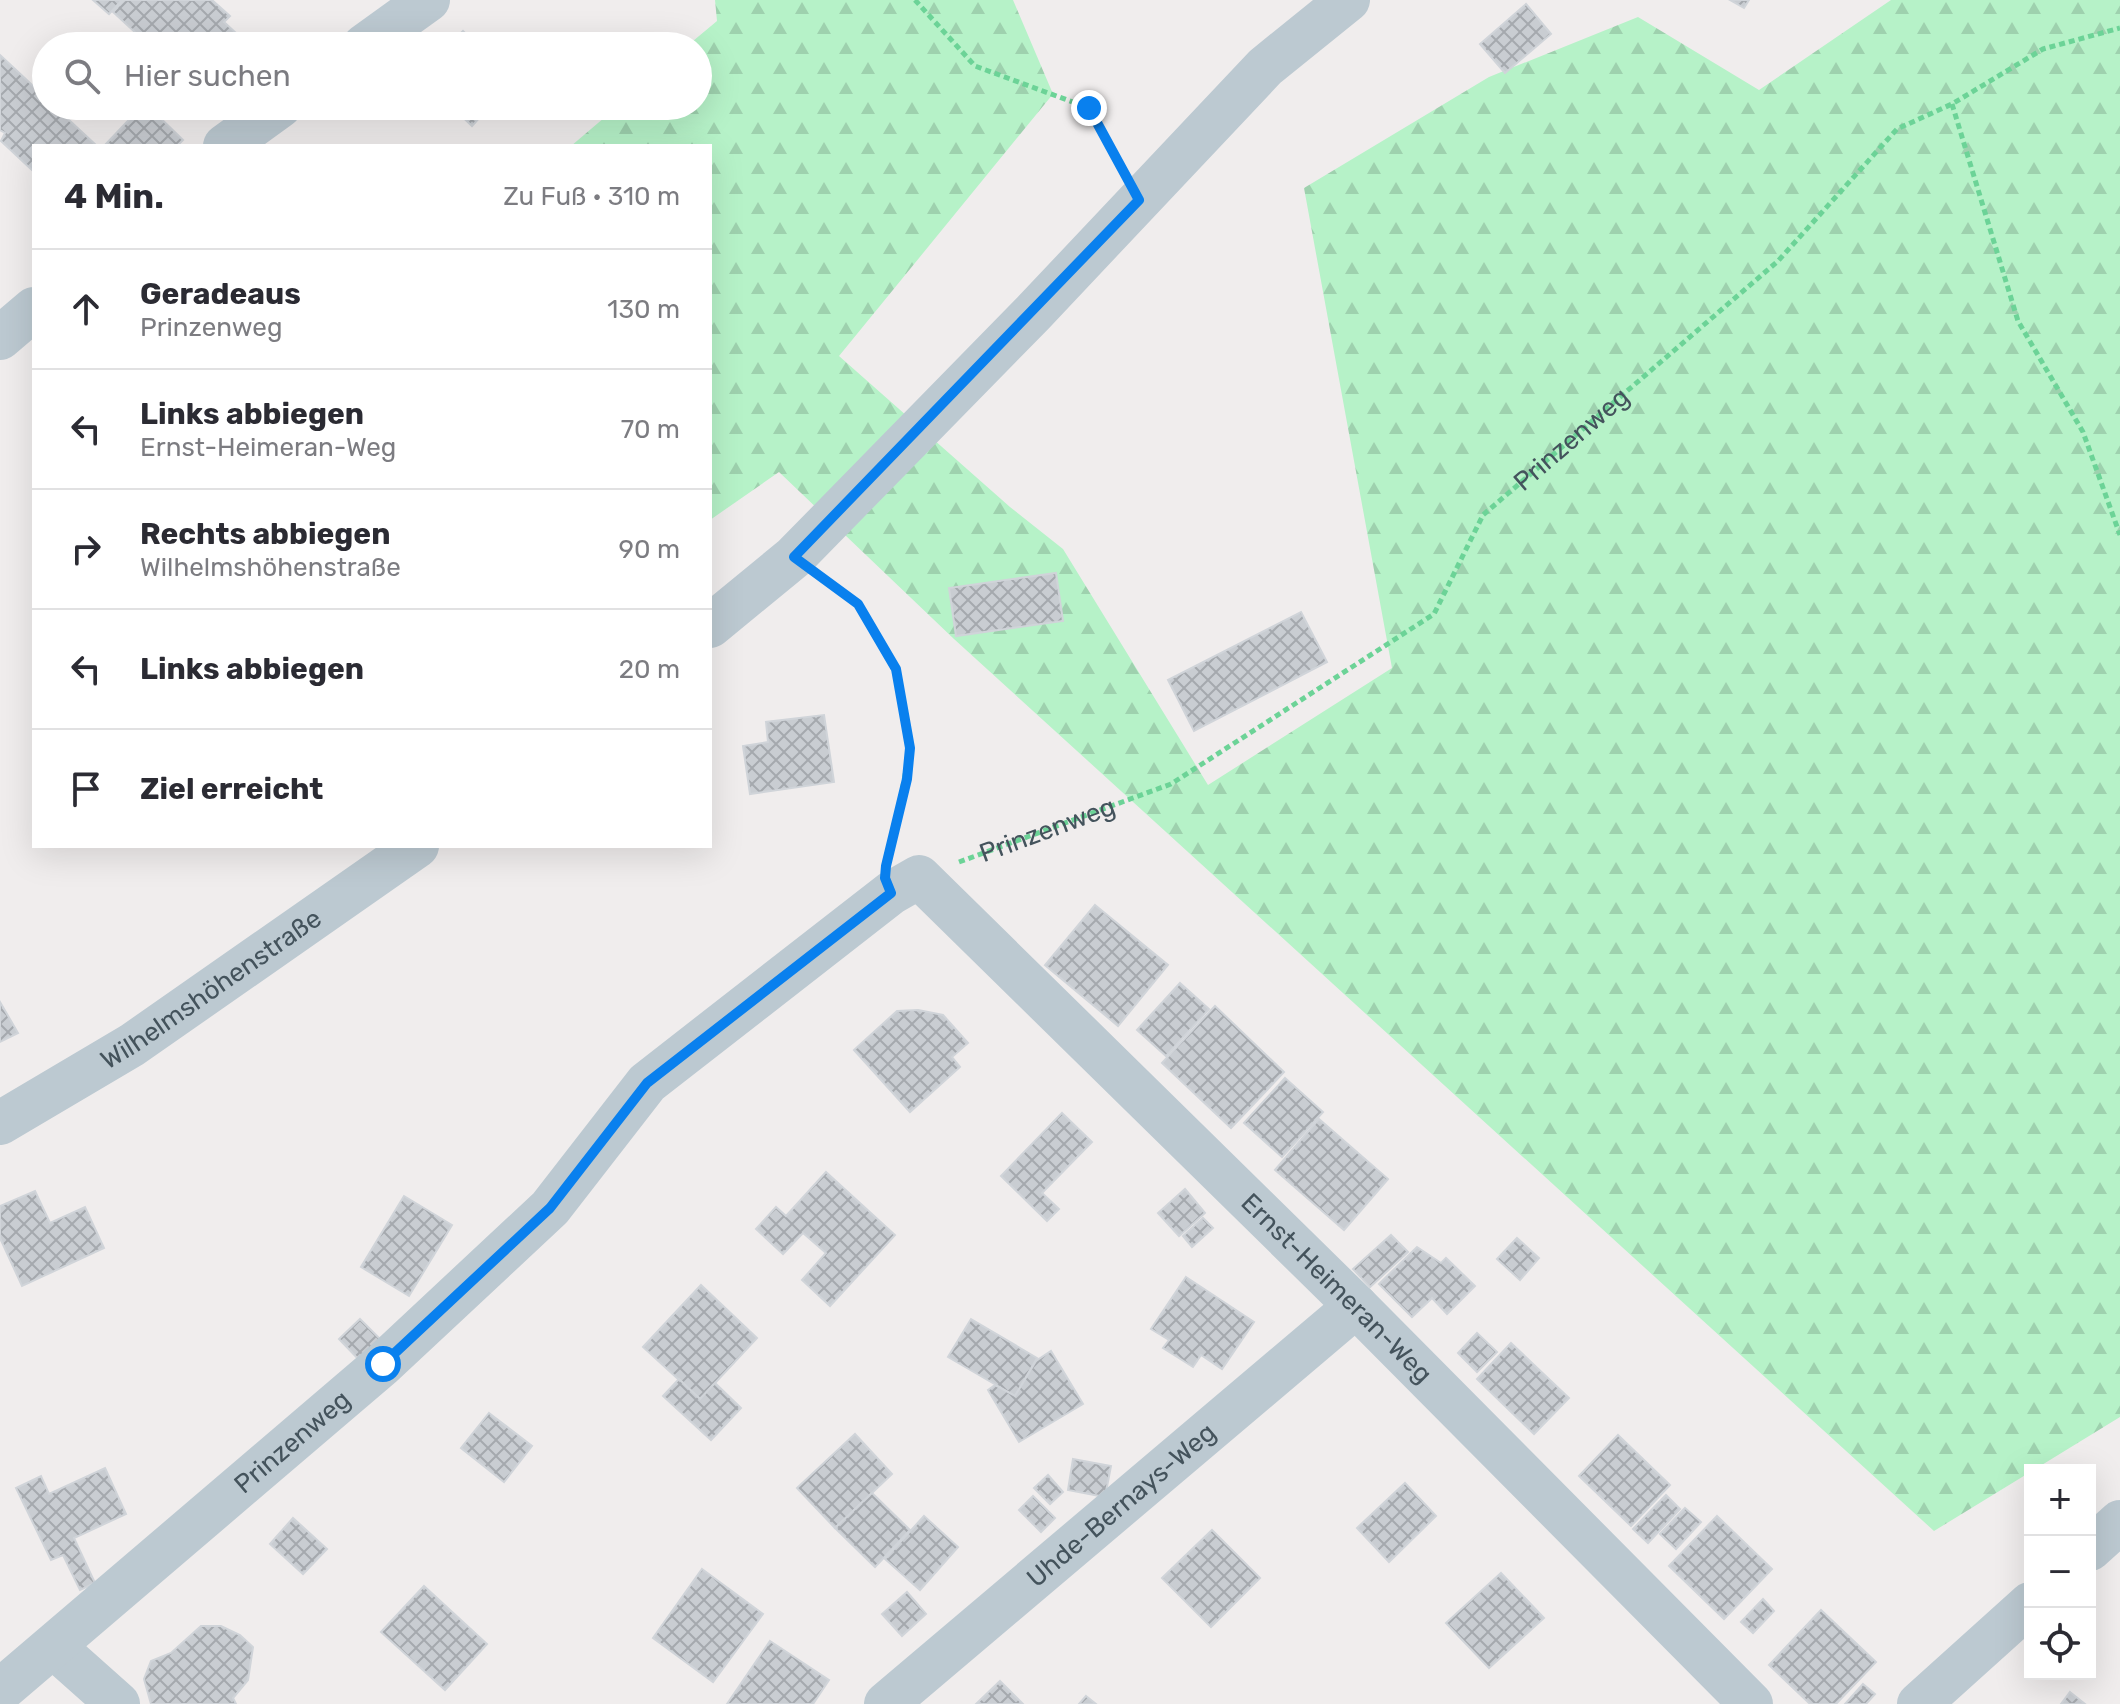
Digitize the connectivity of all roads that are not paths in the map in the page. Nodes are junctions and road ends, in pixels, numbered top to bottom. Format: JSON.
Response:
{"nodes":[{"id":1,"x":428,"y":0,"type":"edge"},
{"id":2,"x":1348,"y":0,"type":"edge"},
{"id":3,"x":383,"y":32,"type":"edge"},
{"id":4,"x":261,"y":120,"type":"edge"},
{"id":5,"x":228,"y":144,"type":"edge"},
{"id":6,"x":32,"y":311,"type":"edge"},
{"id":7,"x":0,"y":338,"type":"edge"},
{"id":8,"x":712,"y":624,"type":"edge"},
{"id":9,"x":414,"y":848,"type":"edge"},
{"id":10,"x":905,"y":885,"type":"joint"},
{"id":11,"x":0,"y":1123,"type":"edge"},
{"id":12,"x":1356,"y":1306,"type":"junction"},
{"id":13,"x":2120,"y":1522,"type":"edge"},
{"id":14,"x":2096,"y":1544,"type":"edge"},
{"id":15,"x":2026,"y":1608,"type":"edge"},
{"id":16,"x":54,"y":1647,"type":"junction"},
{"id":17,"x":0,"y":1691,"type":"edge"},
{"id":18,"x":118,"y":1704,"type":"edge"},
{"id":19,"x":886,"y":1704,"type":"edge"},
{"id":20,"x":1751,"y":1704,"type":"edge"},
{"id":21,"x":1919,"y":1704,"type":"edge"}],
"edges":[{"from":1,"to":3,"type":"street"},
{"from":2,"to":8,"type":"street"},
{"from":4,"to":5,"type":"street"},
{"from":6,"to":7,"type":"street"},
{"from":9,"to":11,"type":"street","name":"Wilhelmshöhenstraße"},
{"from":10,"to":12,"type":"street","name":"Ernst-Heimeran-Weg"},
{"from":10,"to":16,"type":"street","name":"Prinzenweg"},
{"from":12,"to":19,"type":"street","name":"Uhde-Bernays-Weg"},
{"from":12,"to":20,"type":"street","name":"Ernst-Heimeran-Weg"},
{"from":13,"to":14,"type":"street"},
{"from":15,"to":21,"type":"street"},
{"from":16,"to":17,"type":"street","name":"Prinzenweg"},
{"from":16,"to":18,"type":"street"}]}
